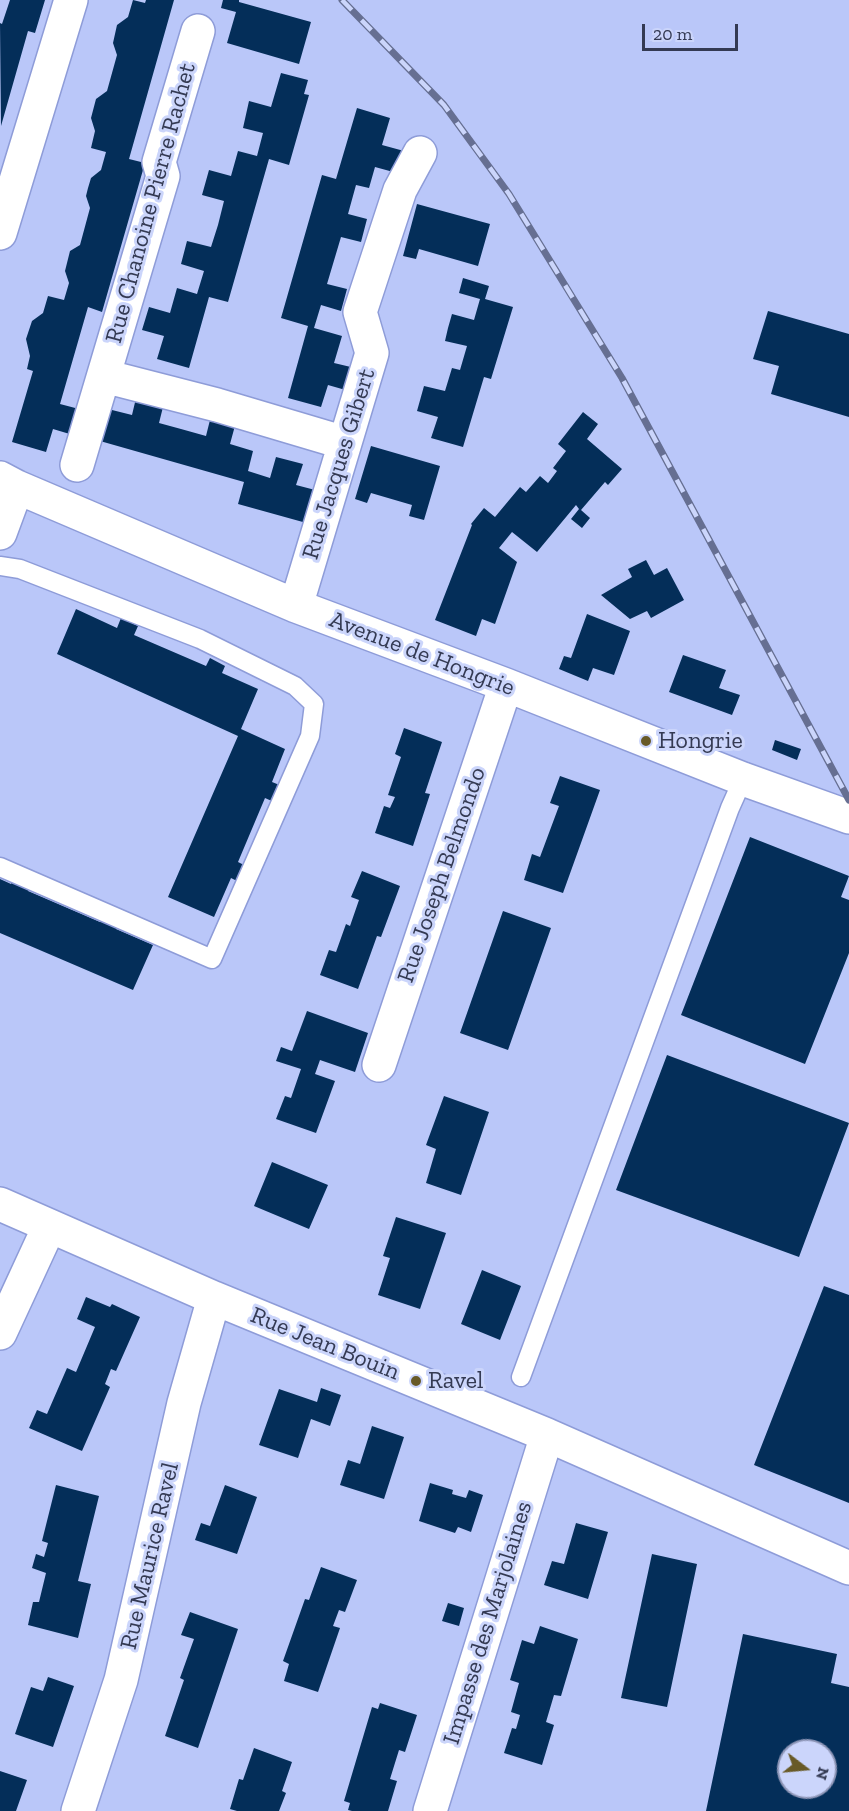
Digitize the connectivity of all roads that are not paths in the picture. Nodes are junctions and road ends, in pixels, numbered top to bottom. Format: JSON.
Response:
{"nodes":[{"id":1,"x":71,"y":0,"type":"edge"},
{"id":2,"x":198,"y":31,"type":"dead end"},
{"id":3,"x":420,"y":153,"type":"dead end"},
{"id":4,"x":0,"y":233,"type":"edge"},
{"id":5,"x":104,"y":376,"type":"junction"},
{"id":6,"x":345,"y":443,"type":"junction"},
{"id":7,"x":77,"y":465,"type":"dead end"},
{"id":8,"x":8,"y":483,"type":"edge"},
{"id":9,"x":0,"y":533,"type":"edge"},
{"id":10,"x":0,"y":567,"type":"edge"},
{"id":11,"x":296,"y":606,"type":"junction"},
{"id":12,"x":506,"y":686,"type":"junction"},
{"id":13,"x":743,"y":779,"type":"junction"},
{"id":14,"x":849,"y":818,"type":"edge"},
{"id":15,"x":0,"y":867,"type":"edge"},
{"id":16,"x":378,"y":1065,"type":"dead end"},
{"id":17,"x":0,"y":1204,"type":"edge"},
{"id":18,"x":49,"y":1227,"type":"junction"},
{"id":19,"x":214,"y":1298,"type":"junction"},
{"id":20,"x":0,"y":1333,"type":"edge"},
{"id":21,"x":521,"y":1377,"type":"dead end"},
{"id":22,"x":547,"y":1435,"type":"junction"},
{"id":23,"x":849,"y":1568,"type":"edge"},
{"id":24,"x":78,"y":1811,"type":"edge"},
{"id":25,"x":430,"y":1811,"type":"edge"}],
"edges":[{"from":1,"to":4,"type":"street"},
{"from":2,"to":5,"type":"street","name":"Rue Chanoine Pierre Rachet"},
{"from":3,"to":6,"type":"street","name":"Rue Jacques Gibert"},
{"from":5,"to":6,"type":"street","name":"Rue Chanoine Pierre Rachet"},
{"from":5,"to":7,"type":"street","name":"Rue Chanoine Pierre Rachet"},
{"from":6,"to":11,"type":"street","name":"Rue Jacques Gibert"},
{"from":8,"to":9,"type":"street"},
{"from":8,"to":11,"type":"street","name":"Avenue de Hongrie"},
{"from":10,"to":15,"type":"lane"},
{"from":11,"to":12,"type":"street","name":"Avenue de Hongrie"},
{"from":12,"to":13,"type":"street","name":"Avenue de Hongrie"},
{"from":12,"to":16,"type":"street","name":"Rue Joseph Belmondo"},
{"from":13,"to":14,"type":"street","name":"Avenue de Hongrie"},
{"from":13,"to":21,"type":"lane"},
{"from":17,"to":18,"type":"street","name":"Rue Jean Bouin"},
{"from":18,"to":19,"type":"street","name":"Rue Jean Bouin"},
{"from":18,"to":20,"type":"street"},
{"from":19,"to":22,"type":"street","name":"Rue Jean Bouin"},
{"from":19,"to":24,"type":"street","name":"Rue Maurice Ravel"},
{"from":22,"to":23,"type":"street","name":"Rue Jean Bouin"},
{"from":22,"to":25,"type":"street","name":"Impasse des Marjolaines"}]}
